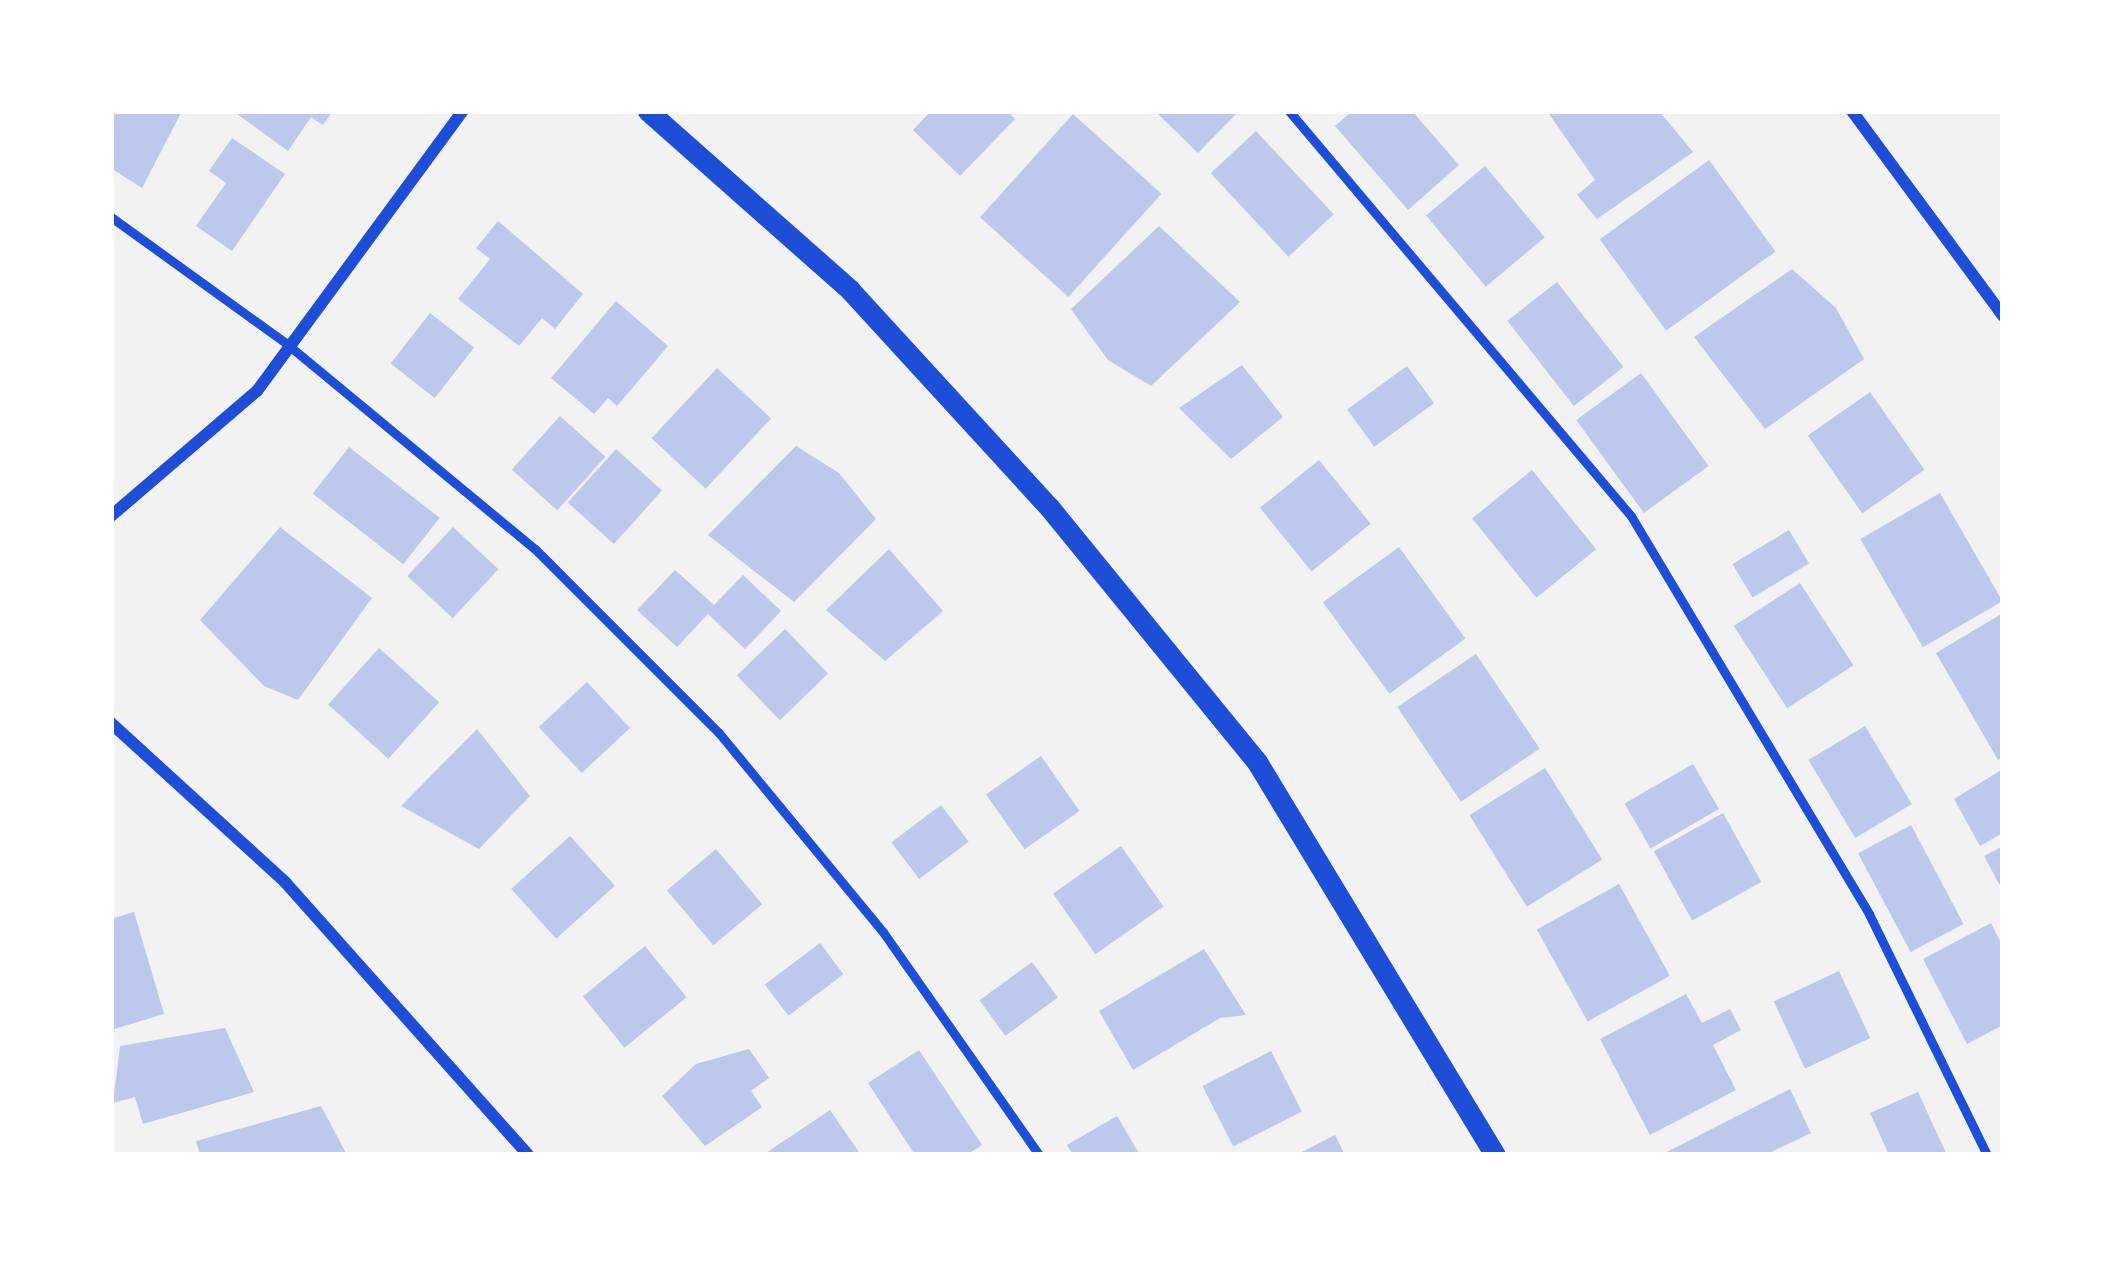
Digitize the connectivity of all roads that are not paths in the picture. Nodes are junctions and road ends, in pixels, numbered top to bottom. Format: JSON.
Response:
{"nodes":[{"id":1,"x":463,"y":111,"type":"edge"},
{"id":2,"x":648,"y":111,"type":"edge"},
{"id":3,"x":1289,"y":111,"type":"edge"},
{"id":4,"x":1852,"y":111,"type":"edge"},
{"id":5,"x":111,"y":217,"type":"edge"},
{"id":6,"x":2003,"y":316,"type":"edge"},
{"id":7,"x":287,"y":344,"type":"junction"},
{"id":8,"x":111,"y":516,"type":"edge"},
{"id":9,"x":111,"y":722,"type":"edge"},
{"id":10,"x":528,"y":1155,"type":"edge"},
{"id":11,"x":1039,"y":1155,"type":"edge"},
{"id":12,"x":1495,"y":1155,"type":"edge"},
{"id":13,"x":1987,"y":1155,"type":"edge"}],
"edges":[{"from":1,"to":7,"type":"street"},
{"from":2,"to":12,"type":"street"},
{"from":3,"to":13,"type":"lane"},
{"from":4,"to":6,"type":"street"},
{"from":5,"to":7,"type":"lane"},
{"from":7,"to":8,"type":"street"},
{"from":7,"to":11,"type":"lane"},
{"from":9,"to":10,"type":"street"}]}
